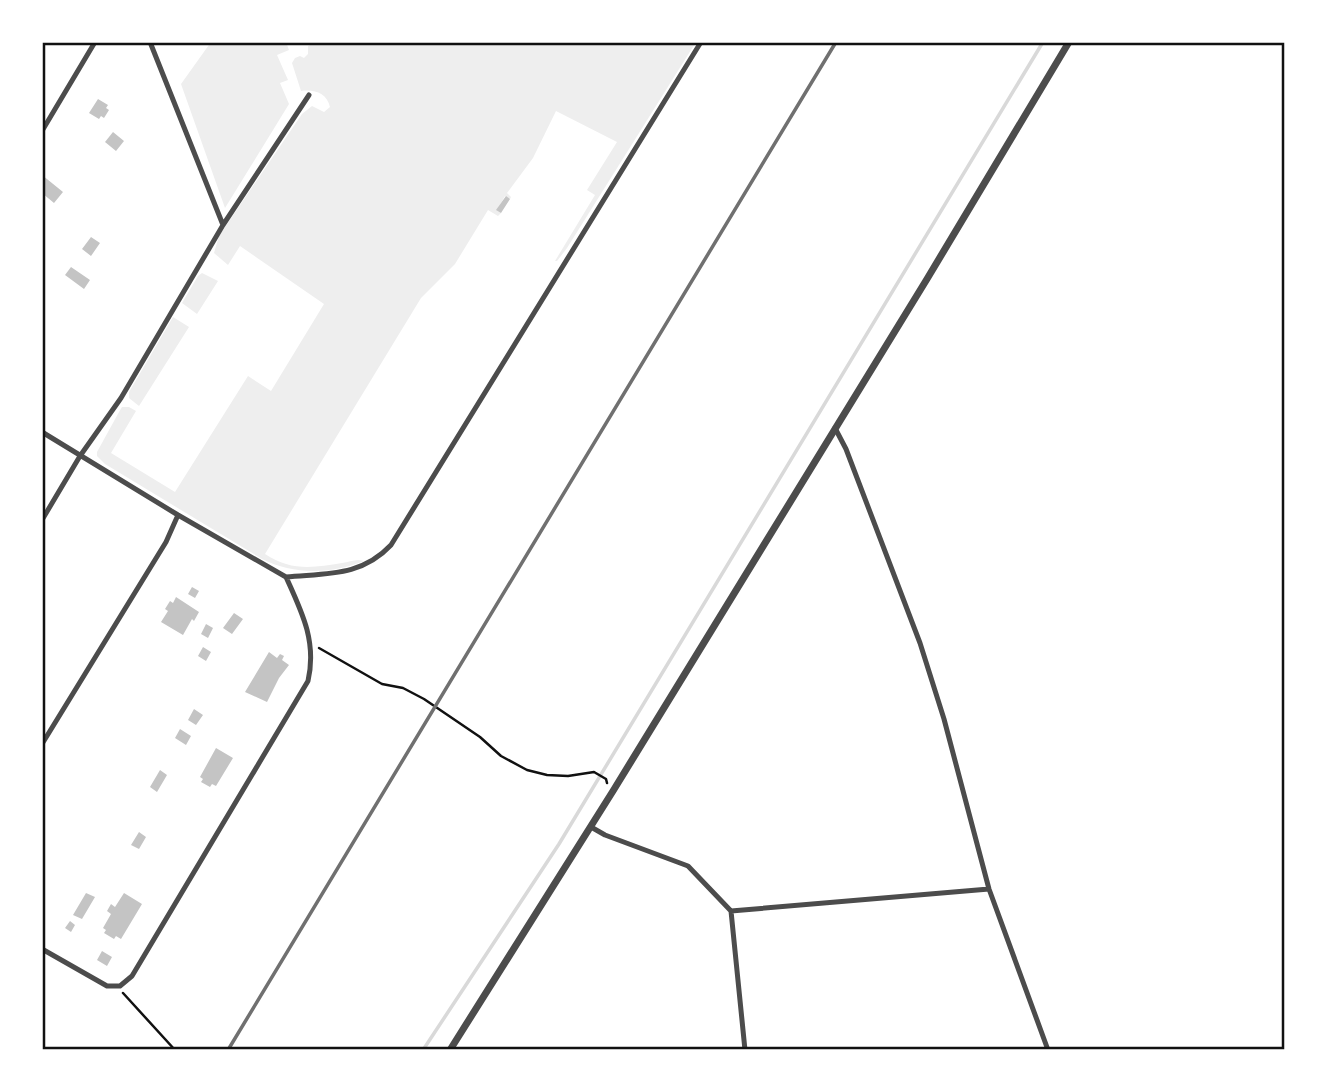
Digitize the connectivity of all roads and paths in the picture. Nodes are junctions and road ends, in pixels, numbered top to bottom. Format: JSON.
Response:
{"nodes":[{"id":1,"x":95,"y":42,"type":"edge"},
{"id":2,"x":150,"y":42,"type":"edge"},
{"id":3,"x":701,"y":42,"type":"edge"},
{"id":4,"x":1069,"y":42,"type":"edge"},
{"id":5,"x":309,"y":95,"type":"dead end"},
{"id":6,"x":42,"y":131,"type":"edge"},
{"id":7,"x":223,"y":225,"type":"junction"},
{"id":8,"x":834,"y":428,"type":"junction"},
{"id":9,"x":42,"y":432,"type":"edge"},
{"id":10,"x":80,"y":456,"type":"junction"},
{"id":11,"x":178,"y":515,"type":"junction"},
{"id":12,"x":42,"y":520,"type":"edge"},
{"id":13,"x":286,"y":577,"type":"junction"},
{"id":14,"x":310,"y":638,"type":"junction"},
{"id":15,"x":42,"y":744,"type":"edge"},
{"id":16,"x":606,"y":779,"type":"dead end"},
{"id":17,"x":591,"y":827,"type":"junction"},
{"id":18,"x":989,"y":889,"type":"junction"},
{"id":19,"x":731,"y":911,"type":"junction"},
{"id":20,"x":42,"y":948,"type":"edge"},
{"id":21,"x":120,"y":986,"type":"junction"},
{"id":22,"x":175,"y":1050,"type":"edge"},
{"id":23,"x":450,"y":1050,"type":"edge"},
{"id":24,"x":745,"y":1050,"type":"edge"},
{"id":25,"x":1048,"y":1050,"type":"edge"}],
"edges":[{"from":1,"to":6,"type":"street"},
{"from":2,"to":7,"type":"street"},
{"from":3,"to":13,"type":"street"},
{"from":4,"to":8,"type":"street"},
{"from":5,"to":7,"type":"street"},
{"from":7,"to":10,"type":"street"},
{"from":8,"to":17,"type":"street"},
{"from":8,"to":18,"type":"street"},
{"from":9,"to":10,"type":"street"},
{"from":10,"to":11,"type":"street"},
{"from":10,"to":12,"type":"street"},
{"from":11,"to":13,"type":"street"},
{"from":11,"to":15,"type":"street"},
{"from":13,"to":14,"type":"street"},
{"from":14,"to":16,"type":"path"},
{"from":14,"to":21,"type":"street"},
{"from":17,"to":19,"type":"street"},
{"from":17,"to":23,"type":"street"},
{"from":18,"to":19,"type":"street"},
{"from":18,"to":25,"type":"street"},
{"from":19,"to":24,"type":"street"},
{"from":20,"to":21,"type":"street"},
{"from":21,"to":22,"type":"path"}]}
